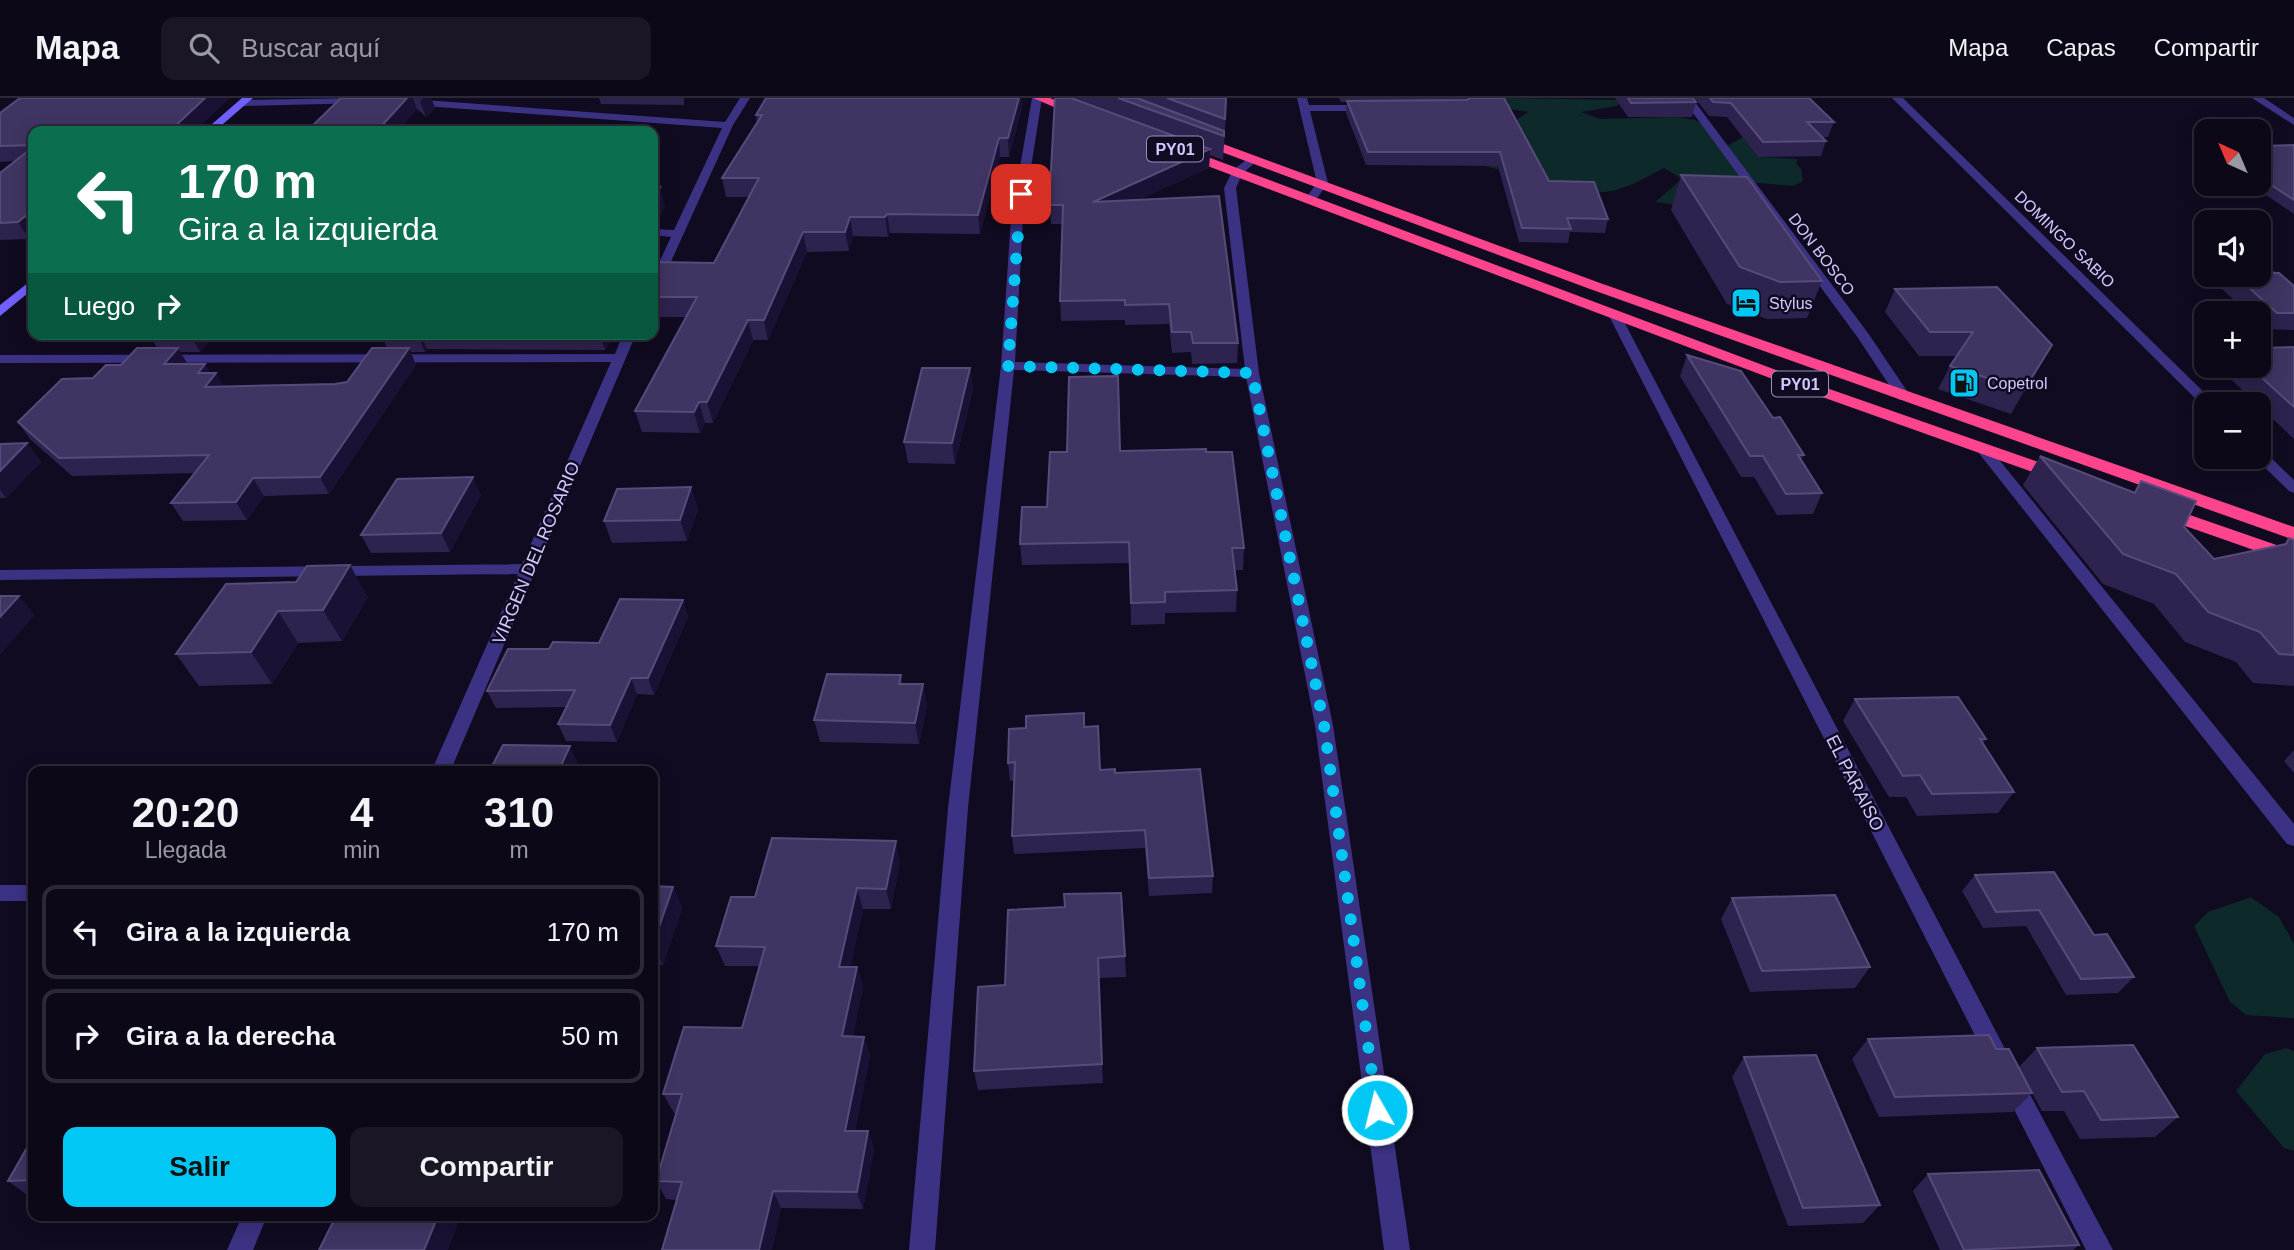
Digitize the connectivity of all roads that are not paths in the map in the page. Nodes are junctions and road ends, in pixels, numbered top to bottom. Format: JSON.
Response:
{"nodes":[{"id":1,"x":745,"y":98,"type":"edge"},
{"id":2,"x":1038,"y":98,"type":"edge"},
{"id":3,"x":1687,"y":98,"type":"edge"},
{"id":4,"x":1897,"y":98,"type":"edge"},
{"id":5,"x":2257,"y":98,"type":"edge"},
{"id":6,"x":245,"y":100,"type":"edge"},
{"id":7,"x":366,"y":101,"type":"edge"},
{"id":8,"x":393,"y":102,"type":"edge"},
{"id":9,"x":1303,"y":103,"type":"edge"},
{"id":10,"x":1385,"y":108,"type":"edge"},
{"id":11,"x":1088,"y":117,"type":"edge"},
{"id":12,"x":2294,"y":122,"type":"edge"},
{"id":13,"x":728,"y":125,"type":"junction"},
{"id":14,"x":215,"y":126,"type":"edge"},
{"id":15,"x":1177,"y":131,"type":"edge"},
{"id":16,"x":1175,"y":149,"type":"edge"},
{"id":17,"x":1254,"y":159,"type":"junction"},
{"id":18,"x":1237,"y":172,"type":"junction"},
{"id":19,"x":1323,"y":183,"type":"junction"},
{"id":20,"x":1311,"y":198,"type":"junction"},
{"id":21,"x":658,"y":232,"type":"edge"},
{"id":22,"x":679,"y":234,"type":"junction"},
{"id":23,"x":658,"y":278,"type":"edge"},
{"id":24,"x":28,"y":287,"type":"edge"},
{"id":25,"x":0,"y":312,"type":"edge"},
{"id":26,"x":1614,"y":314,"type":"junction"},
{"id":27,"x":628,"y":340,"type":"edge"},
{"id":28,"x":619,"y":358,"type":"junction"},
{"id":29,"x":0,"y":359,"type":"edge"},
{"id":30,"x":1008,"y":366,"type":"junction"},
{"id":31,"x":1252,"y":373,"type":"junction"},
{"id":32,"x":2197,"y":392,"type":"edge"},
{"id":33,"x":1905,"y":397,"type":"junction"},
{"id":34,"x":1983,"y":449,"type":"junction"},
{"id":35,"x":2271,"y":466,"type":"edge"},
{"id":36,"x":2074,"y":481,"type":"edge"},
{"id":37,"x":2294,"y":488,"type":"edge"},
{"id":38,"x":2139,"y":504,"type":"edge"},
{"id":39,"x":2294,"y":534,"type":"edge"},
{"id":40,"x":2294,"y":558,"type":"edge"},
{"id":41,"x":530,"y":569,"type":"junction"},
{"id":42,"x":0,"y":575,"type":"edge"},
{"id":43,"x":443,"y":766,"type":"edge"},
{"id":44,"x":2294,"y":838,"type":"edge"},
{"id":45,"x":0,"y":893,"type":"edge"},
{"id":46,"x":28,"y":893,"type":"edge"},
{"id":47,"x":253,"y":1221,"type":"edge"},
{"id":48,"x":240,"y":1250,"type":"edge"},
{"id":49,"x":922,"y":1250,"type":"edge"},
{"id":50,"x":1397,"y":1250,"type":"edge"},
{"id":51,"x":2100,"y":1250,"type":"edge"}],
"edges":[{"from":1,"to":13,"type":"street"},
{"from":2,"to":11,"type":"highway"},
{"from":2,"to":30,"type":"street"},
{"from":3,"to":33,"type":"street","name":"DON BOSCO"},
{"from":4,"to":32,"type":"street","name":"DOMINGO SABIO"},
{"from":5,"to":12,"type":"street"},
{"from":6,"to":7,"type":"street"},
{"from":6,"to":14,"type":"main road"},
{"from":8,"to":13,"type":"street"},
{"from":9,"to":10,"type":"street"},
{"from":9,"to":19,"type":"street"},
{"from":13,"to":22,"type":"street"},
{"from":15,"to":17,"type":"highway","number":"PY01"},
{"from":16,"to":18,"type":"highway","number":"PY01"},
{"from":17,"to":18,"type":"street"},
{"from":17,"to":19,"type":"highway","number":"PY01"},
{"from":18,"to":20,"type":"highway","number":"PY01"},
{"from":18,"to":31,"type":"street"},
{"from":19,"to":20,"type":"street"},
{"from":19,"to":33,"type":"highway","number":"PY01"},
{"from":20,"to":26,"type":"highway","number":"PY01"},
{"from":21,"to":22,"type":"street"},
{"from":22,"to":23,"type":"street"},
{"from":24,"to":25,"type":"main road"},
{"from":26,"to":34,"type":"highway","number":"PY01"},
{"from":26,"to":51,"type":"street","name":"EL PARAISO"},
{"from":27,"to":28,"type":"street","name":"VIRGEN DEL ROSARIO"},
{"from":28,"to":29,"type":"street"},
{"from":28,"to":41,"type":"street","name":"VIRGEN DEL ROSARIO"},
{"from":30,"to":31,"type":"street"},
{"from":30,"to":49,"type":"street"},
{"from":31,"to":50,"type":"street"},
{"from":33,"to":39,"type":"highway","number":"PY01"},
{"from":34,"to":36,"type":"highway","number":"PY01"},
{"from":34,"to":44,"type":"street"},
{"from":35,"to":37,"type":"street"},
{"from":38,"to":40,"type":"highway"},
{"from":41,"to":42,"type":"street"},
{"from":41,"to":43,"type":"street","name":"VIRGEN DEL ROSARIO"},
{"from":45,"to":46,"type":"street"},
{"from":47,"to":48,"type":"street"}]}
